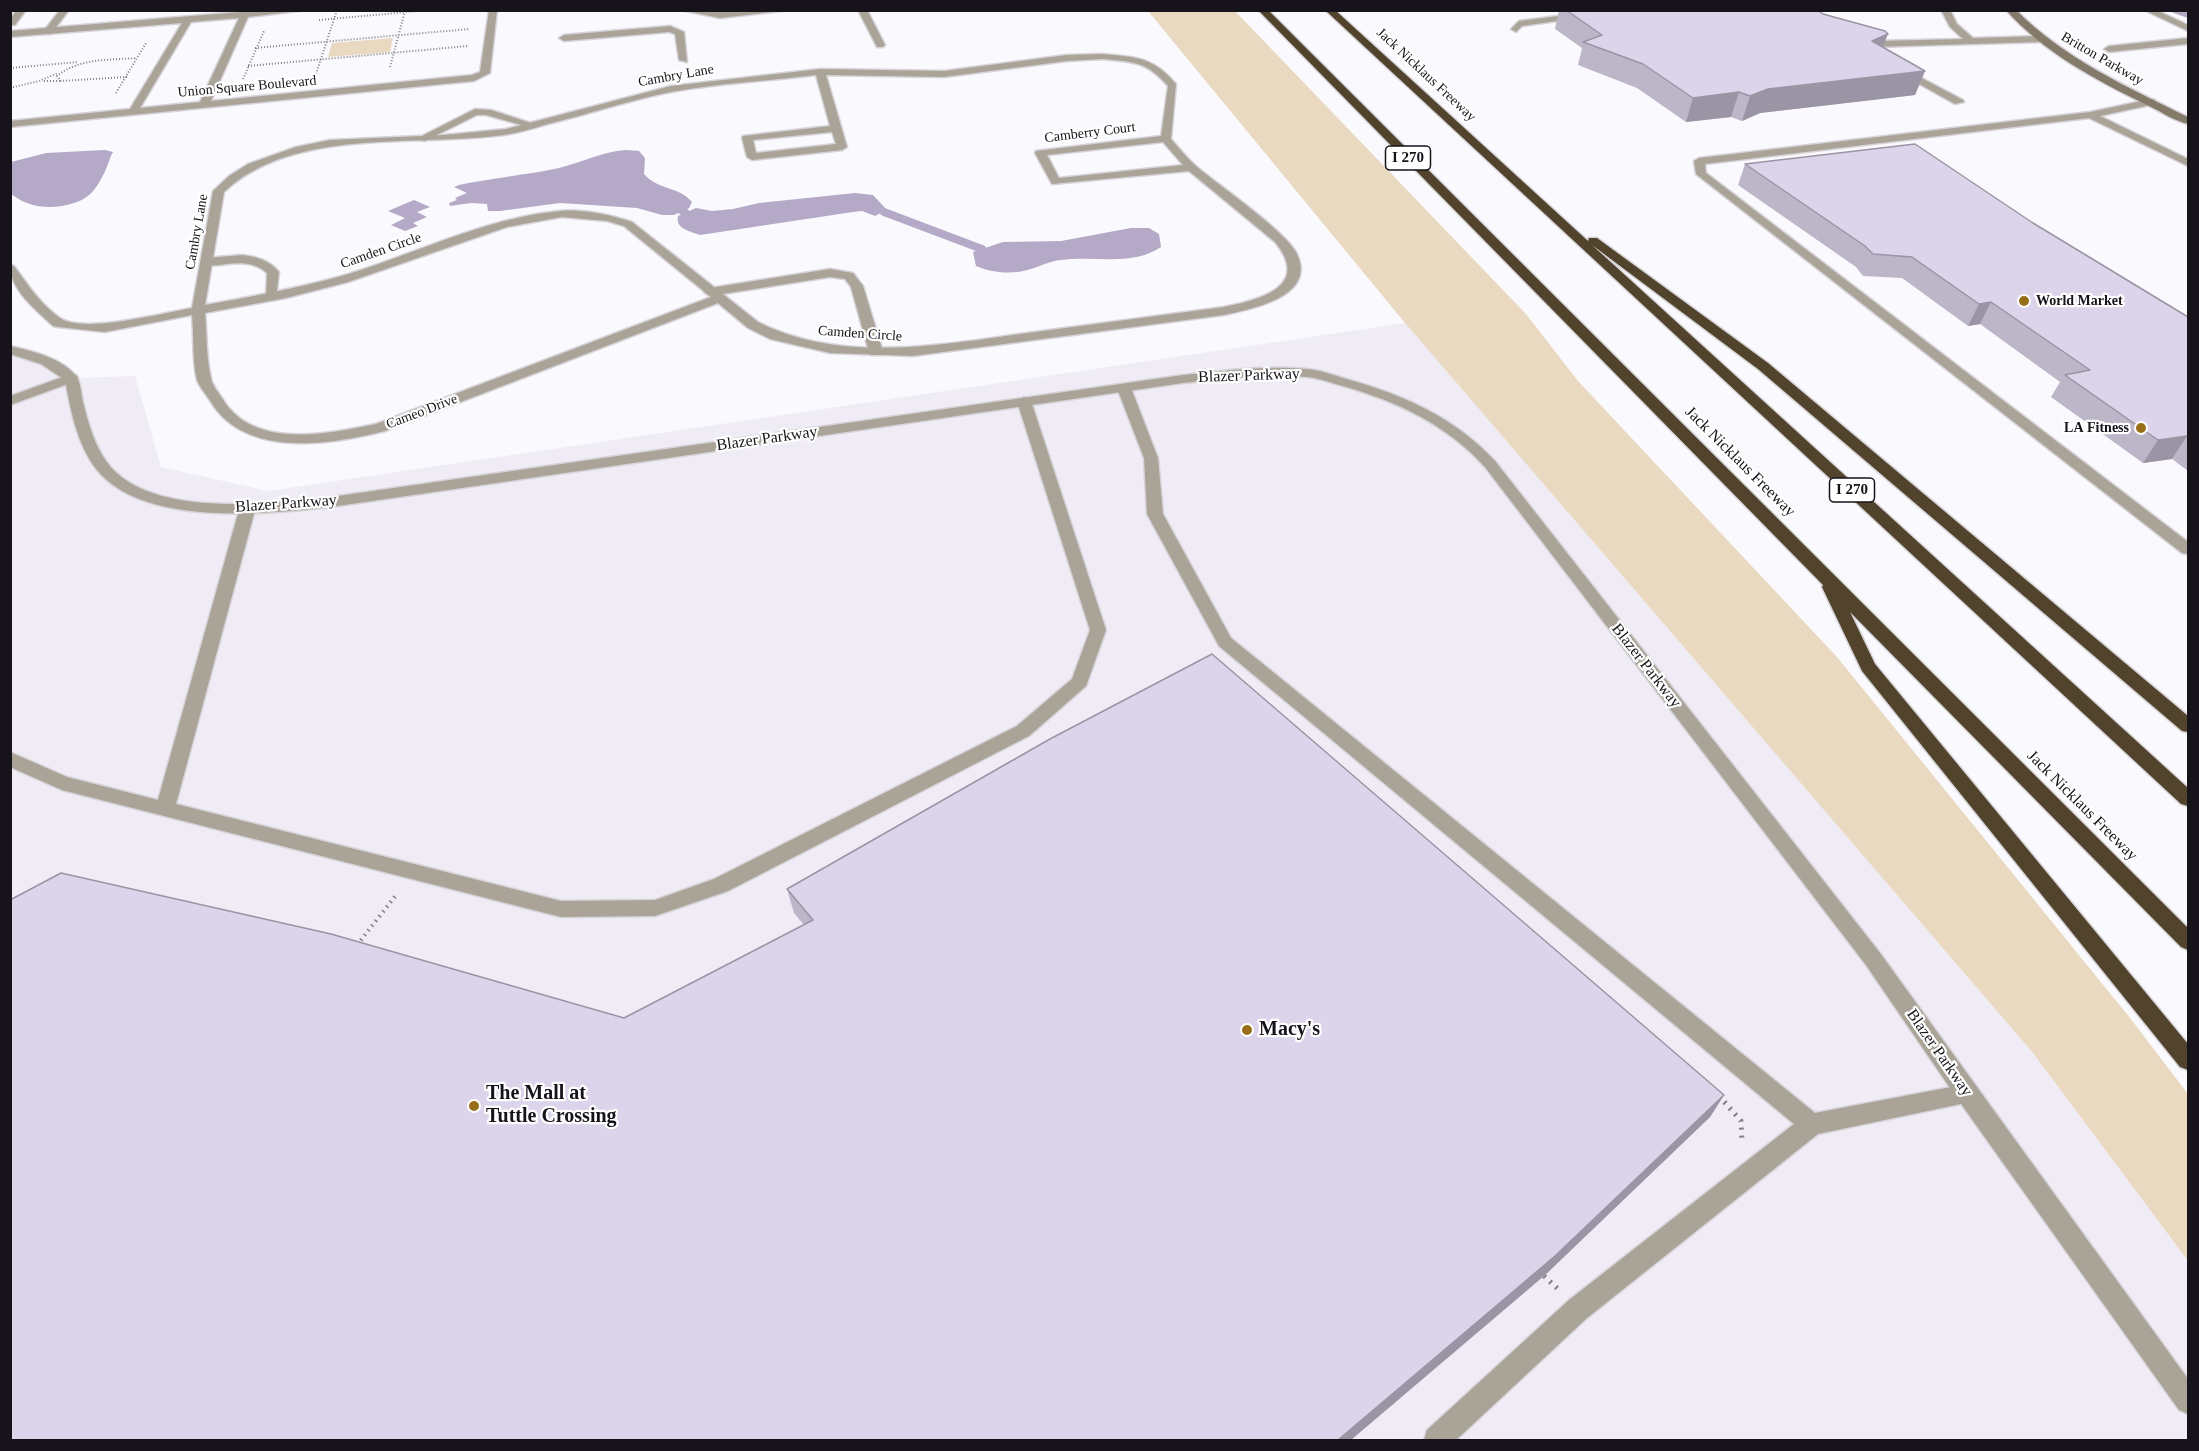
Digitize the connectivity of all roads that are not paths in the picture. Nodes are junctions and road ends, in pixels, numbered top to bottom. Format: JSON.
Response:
{"nodes":[{"id":1,"x":22,"y":10,"type":"edge"},
{"id":2,"x":65,"y":10,"type":"edge"},
{"id":3,"x":124,"y":10,"type":"edge"},
{"id":4,"x":303,"y":10,"type":"edge"},
{"id":5,"x":493,"y":10,"type":"edge"},
{"id":6,"x":786,"y":10,"type":"edge"},
{"id":7,"x":862,"y":10,"type":"edge"},
{"id":8,"x":1262,"y":10,"type":"edge"},
{"id":9,"x":1329,"y":10,"type":"edge"},
{"id":10,"x":1630,"y":10,"type":"edge"},
{"id":11,"x":1945,"y":10,"type":"edge"},
{"id":12,"x":2010,"y":10,"type":"edge"},
{"id":13,"x":2148,"y":10,"type":"edge"},
{"id":14,"x":245,"y":15,"type":"junction"},
{"id":15,"x":686,"y":15,"type":"edge"},
{"id":16,"x":188,"y":20,"type":"junction"},
{"id":17,"x":12,"y":23,"type":"dead end"},
{"id":18,"x":114,"y":26,"type":"junction"},
{"id":19,"x":2188,"y":28,"type":"edge"},
{"id":20,"x":1516,"y":29,"type":"dead end"},
{"id":21,"x":48,"y":32,"type":"junction"},
{"id":22,"x":10,"y":36,"type":"edge"},
{"id":23,"x":1847,"y":36,"type":"edge"},
{"id":24,"x":564,"y":38,"type":"dead end"},
{"id":25,"x":2041,"y":39,"type":"junction"},
{"id":26,"x":1970,"y":40,"type":"junction"},
{"id":27,"x":2188,"y":41,"type":"edge"},
{"id":28,"x":1874,"y":44,"type":"junction"},
{"id":29,"x":880,"y":45,"type":"dead end"},
{"id":30,"x":2109,"y":50,"type":"dead end"},
{"id":31,"x":684,"y":60,"type":"dead end"},
{"id":32,"x":820,"y":72,"type":"junction"},
{"id":33,"x":1959,"y":102,"type":"dead end"},
{"id":34,"x":2151,"y":102,"type":"junction"},
{"id":35,"x":204,"y":105,"type":"junction"},
{"id":36,"x":133,"y":112,"type":"junction"},
{"id":37,"x":2090,"y":115,"type":"junction"},
{"id":38,"x":2188,"y":121,"type":"edge"},
{"id":39,"x":10,"y":124,"type":"edge"},
{"id":40,"x":532,"y":125,"type":"junction"},
{"id":41,"x":836,"y":128,"type":"junction"},
{"id":42,"x":421,"y":139,"type":"junction"},
{"id":43,"x":1166,"y":139,"type":"junction"},
{"id":44,"x":1887,"y":139,"type":"junction"},
{"id":45,"x":1904,"y":149,"type":"edge"},
{"id":46,"x":2188,"y":164,"type":"edge"},
{"id":47,"x":1191,"y":167,"type":"junction"},
{"id":48,"x":1515,"y":181,"type":"junction"},
{"id":49,"x":206,"y":262,"type":"junction"},
{"id":50,"x":10,"y":269,"type":"edge"},
{"id":51,"x":272,"y":296,"type":"junction"},
{"id":52,"x":714,"y":296,"type":"junction"},
{"id":53,"x":198,"y":309,"type":"junction"},
{"id":54,"x":10,"y":350,"type":"edge"},
{"id":55,"x":876,"y":352,"type":"junction"},
{"id":56,"x":71,"y":378,"type":"junction"},
{"id":57,"x":1124,"y":388,"type":"junction"},
{"id":58,"x":10,"y":401,"type":"edge"},
{"id":59,"x":1024,"y":401,"type":"junction"},
{"id":60,"x":247,"y":510,"type":"junction"},
{"id":61,"x":2188,"y":549,"type":"edge"},
{"id":62,"x":1824,"y":575,"type":"junction"},
{"id":63,"x":2188,"y":726,"type":"edge"},
{"id":64,"x":10,"y":759,"type":"edge"},
{"id":65,"x":2188,"y":799,"type":"edge"},
{"id":66,"x":165,"y":810,"type":"junction"},
{"id":67,"x":2188,"y":941,"type":"edge"},
{"id":68,"x":2188,"y":1060,"type":"edge"},
{"id":69,"x":1967,"y":1094,"type":"junction"},
{"id":70,"x":1812,"y":1124,"type":"junction"},
{"id":71,"x":2188,"y":1401,"type":"edge"},
{"id":72,"x":1437,"y":1440,"type":"edge"}],
"edges":[{"from":1,"to":17,"type":"street"},
{"from":2,"to":21,"type":"street"},
{"from":3,"to":18,"type":"street"},
{"from":4,"to":14,"type":"street"},
{"from":5,"to":35,"type":"street","name":"Union Square Boulevard"},
{"from":6,"to":15,"type":"street"},
{"from":7,"to":29,"type":"street"},
{"from":8,"to":62,"type":"highway","name":"Jack Nicklaus Freeway","number":"I 270"},
{"from":9,"to":48,"type":"highway","name":"Jack Nicklaus Freeway","number":"I 270"},
{"from":10,"to":20,"type":"street"},
{"from":11,"to":26,"type":"street"},
{"from":12,"to":25,"type":"main road","name":"Britton Parkway"},
{"from":13,"to":19,"type":"street"},
{"from":14,"to":16,"type":"street"},
{"from":14,"to":35,"type":"street"},
{"from":16,"to":18,"type":"street"},
{"from":16,"to":36,"type":"street"},
{"from":18,"to":21,"type":"street"},
{"from":21,"to":22,"type":"street"},
{"from":23,"to":28,"type":"street"},
{"from":24,"to":31,"type":"street"},
{"from":25,"to":26,"type":"street"},
{"from":25,"to":34,"type":"main road","name":"Britton Parkway"},
{"from":26,"to":28,"type":"street"},
{"from":27,"to":30,"type":"street"},
{"from":28,"to":33,"type":"street"},
{"from":32,"to":40,"type":"street","name":"Cambry Lane"},
{"from":32,"to":41,"type":"street"},
{"from":32,"to":43,"type":"street","name":"Cambry Lane"},
{"from":34,"to":37,"type":"street"},
{"from":34,"to":38,"type":"main road","name":"Britton Parkway"},
{"from":35,"to":36,"type":"street","name":"Union Square Boulevard"},
{"from":36,"to":39,"type":"street","name":"Union Square Boulevard"},
{"from":37,"to":44,"type":"street"},
{"from":37,"to":46,"type":"street"},
{"from":40,"to":42,"type":"street","name":"Cambry Lane"},
{"from":40,"to":42,"type":"street"},
{"from":41,"to":41,"type":"street"},
{"from":42,"to":49,"type":"street","name":"Cambry Lane"},
{"from":43,"to":47,"type":"street"},
{"from":43,"to":47,"type":"street","name":"Camberry Court"},
{"from":44,"to":45,"type":"street"},
{"from":44,"to":61,"type":"street"},
{"from":47,"to":55,"type":"street","name":"Camden Circle"},
{"from":48,"to":63,"type":"highway"},
{"from":48,"to":65,"type":"highway","name":"Jack Nicklaus Freeway","number":"I 270"},
{"from":49,"to":51,"type":"street"},
{"from":49,"to":53,"type":"street","name":"Cambry Lane"},
{"from":50,"to":53,"type":"street","name":"Camden Circle"},
{"from":51,"to":52,"type":"street","name":"Camden Circle"},
{"from":51,"to":53,"type":"street","name":"Camden Circle"},
{"from":52,"to":53,"type":"street","name":"Cameo Drive"},
{"from":52,"to":55,"type":"street","name":"Camden Circle"},
{"from":52,"to":55,"type":"street","name":"Cameo Drive"},
{"from":54,"to":56,"type":"street"},
{"from":56,"to":58,"type":"street"},
{"from":56,"to":60,"type":"street","name":"Blazer Parkway"},
{"from":57,"to":59,"type":"street","name":"Blazer Parkway"},
{"from":57,"to":69,"type":"street","name":"Blazer Parkway"},
{"from":57,"to":70,"type":"street"},
{"from":59,"to":60,"type":"street","name":"Blazer Parkway"},
{"from":59,"to":66,"type":"street"},
{"from":60,"to":66,"type":"street"},
{"from":62,"to":67,"type":"highway","name":"Jack Nicklaus Freeway","number":"I 270"},
{"from":62,"to":68,"type":"highway"},
{"from":64,"to":66,"type":"street"},
{"from":69,"to":70,"type":"street"},
{"from":69,"to":71,"type":"street","name":"Blazer Parkway"},
{"from":70,"to":72,"type":"street"}]}
